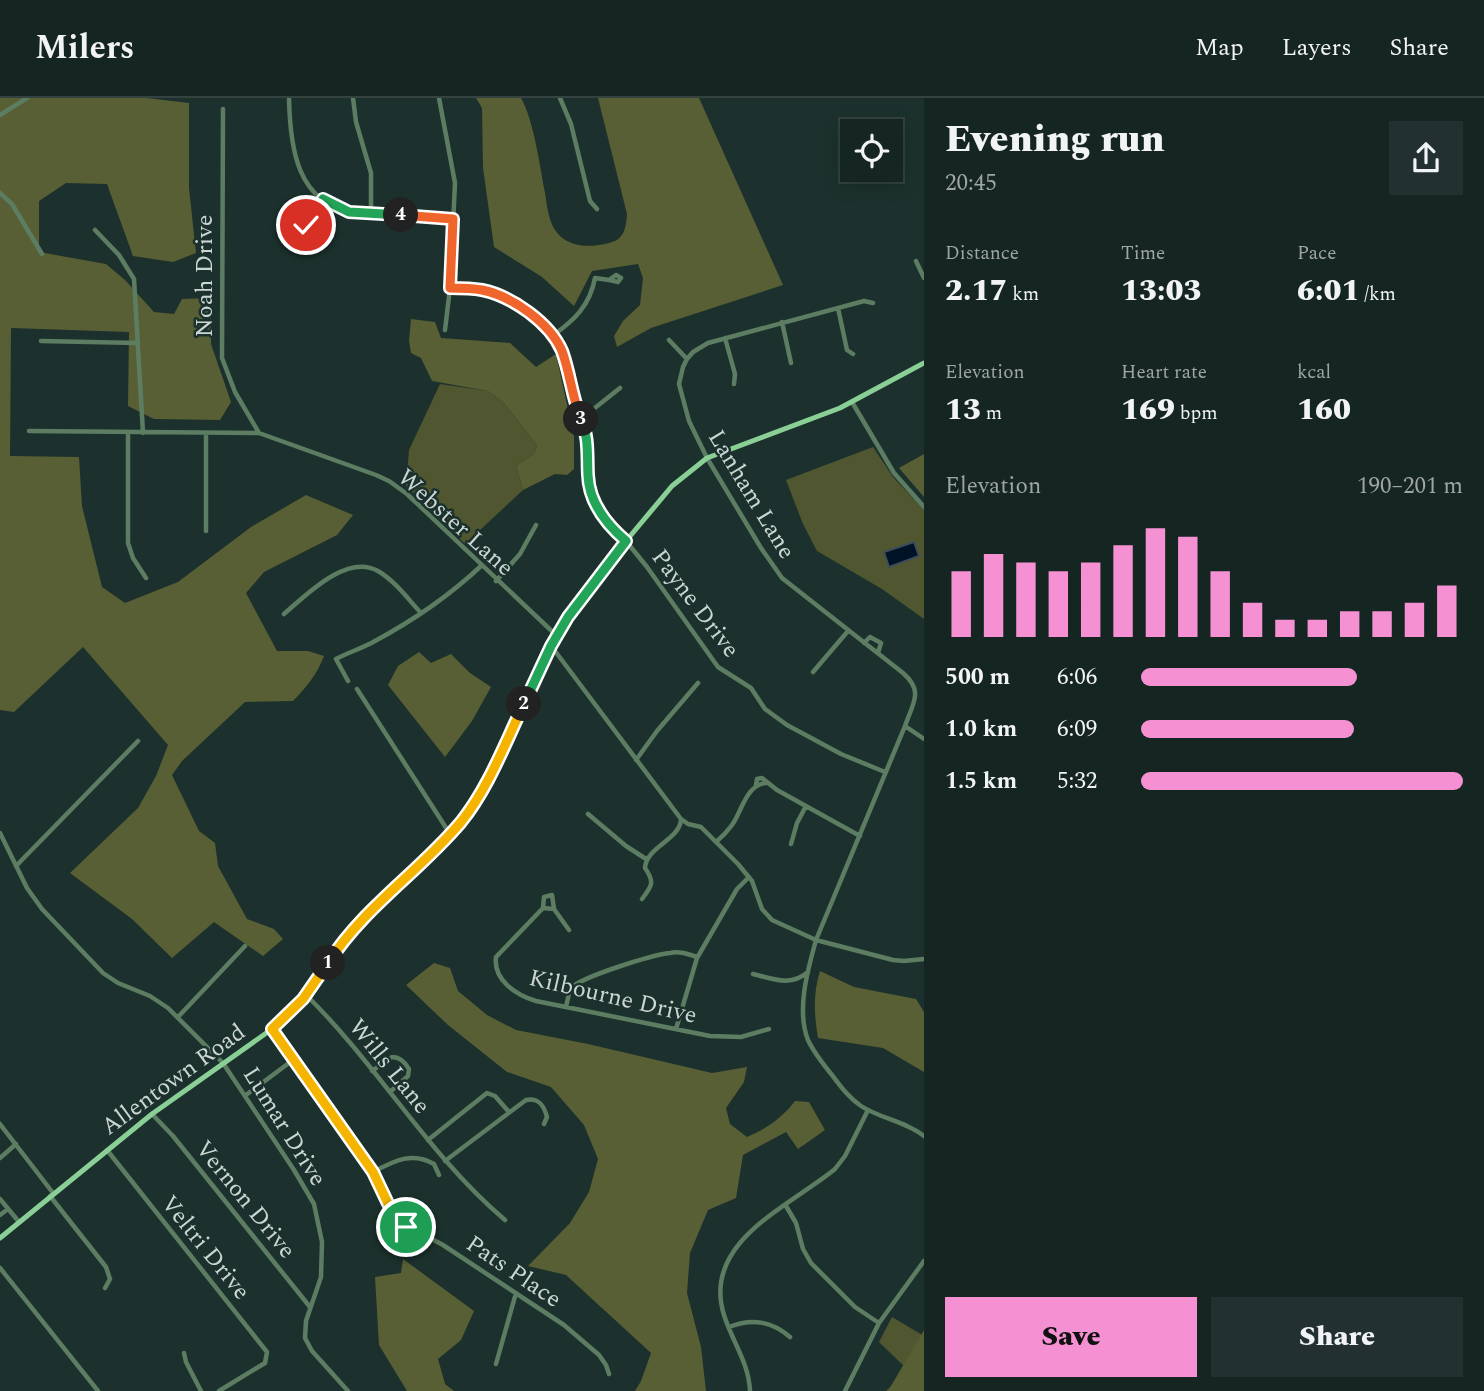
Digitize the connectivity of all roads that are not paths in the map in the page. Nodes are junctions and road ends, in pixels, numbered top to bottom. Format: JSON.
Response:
{"nodes":[{"id":1,"x":27,"y":98,"type":"edge"},
{"id":2,"x":289,"y":98,"type":"edge"},
{"id":3,"x":352,"y":98,"type":"edge"},
{"id":4,"x":439,"y":98,"type":"edge"},
{"id":5,"x":560,"y":98,"type":"edge"},
{"id":6,"x":223,"y":109,"type":"dead end"},
{"id":7,"x":0,"y":115,"type":"edge"},
{"id":8,"x":0,"y":193,"type":"edge"},
{"id":9,"x":323,"y":199,"type":"junction"},
{"id":10,"x":597,"y":209,"type":"dead end"},
{"id":11,"x":371,"y":213,"type":"junction"},
{"id":12,"x":453,"y":219,"type":"junction"},
{"id":13,"x":95,"y":230,"type":"dead end"},
{"id":14,"x":299,"y":247,"type":"dead end"},
{"id":15,"x":41,"y":254,"type":"dead end"},
{"id":16,"x":916,"y":261,"type":"dead end"},
{"id":17,"x":924,"y":278,"type":"edge"},
{"id":18,"x":625,"y":285,"type":"dead end"},
{"id":19,"x":450,"y":288,"type":"junction"},
{"id":20,"x":873,"y":303,"type":"dead end"},
{"id":21,"x":838,"y":308,"type":"junction"},
{"id":22,"x":782,"y":322,"type":"junction"},
{"id":23,"x":445,"y":331,"type":"dead end"},
{"id":24,"x":552,"y":336,"type":"junction"},
{"id":25,"x":725,"y":338,"type":"junction"},
{"id":26,"x":669,"y":340,"type":"dead end"},
{"id":27,"x":41,"y":341,"type":"dead end"},
{"id":28,"x":138,"y":343,"type":"junction"},
{"id":29,"x":853,"y":354,"type":"dead end"},
{"id":30,"x":687,"y":359,"type":"junction"},
{"id":31,"x":791,"y":363,"type":"dead end"},
{"id":32,"x":924,"y":363,"type":"edge"},
{"id":33,"x":734,"y":384,"type":"dead end"},
{"id":34,"x":620,"y":388,"type":"dead end"},
{"id":35,"x":852,"y":402,"type":"junction"},
{"id":36,"x":581,"y":419,"type":"junction"},
{"id":37,"x":29,"y":431,"type":"dead end"},
{"id":38,"x":128,"y":433,"type":"junction"},
{"id":39,"x":143,"y":433,"type":"junction"},
{"id":40,"x":206,"y":433,"type":"junction"},
{"id":41,"x":259,"y":433,"type":"junction"},
{"id":42,"x":707,"y":458,"type":"junction"},
{"id":43,"x":924,"y":507,"type":"edge"},
{"id":44,"x":536,"y":525,"type":"dead end"},
{"id":45,"x":206,"y":531,"type":"dead end"},
{"id":46,"x":626,"y":541,"type":"junction"},
{"id":47,"x":481,"y":566,"type":"junction"},
{"id":48,"x":146,"y":578,"type":"dead end"},
{"id":49,"x":496,"y":580,"type":"junction"},
{"id":50,"x":421,"y":613,"type":"junction"},
{"id":51,"x":284,"y":614,"type":"dead end"},
{"id":52,"x":848,"y":631,"type":"junction"},
{"id":53,"x":557,"y":636,"type":"junction"},
{"id":54,"x":864,"y":643,"type":"junction"},
{"id":55,"x":551,"y":646,"type":"junction"},
{"id":56,"x":878,"y":653,"type":"junction"},
{"id":57,"x":813,"y":671,"type":"dead end"},
{"id":58,"x":348,"y":681,"type":"dead end"},
{"id":59,"x":698,"y":683,"type":"dead end"},
{"id":60,"x":356,"y":689,"type":"dead end"},
{"id":61,"x":905,"y":726,"type":"junction"},
{"id":62,"x":924,"y":739,"type":"edge"},
{"id":63,"x":138,"y":741,"type":"dead end"},
{"id":64,"x":636,"y":760,"type":"junction"},
{"id":65,"x":886,"y":772,"type":"junction"},
{"id":66,"x":806,"y":806,"type":"junction"},
{"id":67,"x":588,"y":814,"type":"dead end"},
{"id":68,"x":681,"y":819,"type":"junction"},
{"id":69,"x":0,"y":833,"type":"edge"},
{"id":70,"x":450,"y":834,"type":"junction"},
{"id":71,"x":860,"y":836,"type":"junction"},
{"id":72,"x":716,"y":842,"type":"junction"},
{"id":73,"x":791,"y":844,"type":"dead end"},
{"id":74,"x":646,"y":859,"type":"junction"},
{"id":75,"x":16,"y":866,"type":"junction"},
{"id":76,"x":749,"y":877,"type":"junction"},
{"id":77,"x":642,"y":899,"type":"dead end"},
{"id":78,"x":543,"y":908,"type":"junction"},
{"id":79,"x":554,"y":909,"type":"junction"},
{"id":80,"x":569,"y":930,"type":"dead end"},
{"id":81,"x":816,"y":940,"type":"junction"},
{"id":82,"x":245,"y":946,"type":"dead end"},
{"id":83,"x":697,"y":958,"type":"junction"},
{"id":84,"x":924,"y":959,"type":"edge"},
{"id":85,"x":753,"y":974,"type":"dead end"},
{"id":86,"x":808,"y":974,"type":"junction"},
{"id":87,"x":306,"y":995,"type":"junction"},
{"id":88,"x":566,"y":1007,"type":"junction"},
{"id":89,"x":178,"y":1017,"type":"junction"},
{"id":90,"x":272,"y":1029,"type":"junction"},
{"id":91,"x":676,"y":1029,"type":"junction"},
{"id":92,"x":769,"y":1029,"type":"dead end"},
{"id":93,"x":293,"y":1060,"type":"junction"},
{"id":94,"x":223,"y":1063,"type":"junction"},
{"id":95,"x":372,"y":1071,"type":"junction"},
{"id":96,"x":390,"y":1092,"type":"junction"},
{"id":97,"x":246,"y":1095,"type":"junction"},
{"id":98,"x":868,"y":1110,"type":"junction"},
{"id":99,"x":509,"y":1112,"type":"junction"},
{"id":100,"x":152,"y":1114,"type":"junction"},
{"id":101,"x":0,"y":1124,"type":"edge"},
{"id":102,"x":544,"y":1124,"type":"dead end"},
{"id":103,"x":924,"y":1136,"type":"edge"},
{"id":104,"x":428,"y":1140,"type":"junction"},
{"id":105,"x":16,"y":1144,"type":"junction"},
{"id":106,"x":107,"y":1150,"type":"junction"},
{"id":107,"x":0,"y":1158,"type":"edge"},
{"id":108,"x":445,"y":1161,"type":"junction"},
{"id":109,"x":373,"y":1172,"type":"junction"},
{"id":110,"x":439,"y":1175,"type":"dead end"},
{"id":111,"x":52,"y":1195,"type":"junction"},
{"id":112,"x":0,"y":1199,"type":"edge"},
{"id":113,"x":786,"y":1206,"type":"junction"},
{"id":114,"x":8,"y":1209,"type":"junction"},
{"id":115,"x":0,"y":1215,"type":"edge"},
{"id":116,"x":505,"y":1220,"type":"dead end"},
{"id":117,"x":19,"y":1222,"type":"junction"},
{"id":118,"x":0,"y":1238,"type":"edge"},
{"id":119,"x":924,"y":1261,"type":"edge"},
{"id":120,"x":0,"y":1268,"type":"edge"},
{"id":121,"x":106,"y":1288,"type":"dead end"},
{"id":122,"x":516,"y":1293,"type":"junction"},
{"id":123,"x":310,"y":1307,"type":"junction"},
{"id":124,"x":879,"y":1323,"type":"junction"},
{"id":125,"x":729,"y":1327,"type":"junction"},
{"id":126,"x":790,"y":1337,"type":"dead end"},
{"id":127,"x":184,"y":1353,"type":"dead end"},
{"id":128,"x":496,"y":1364,"type":"dead end"},
{"id":129,"x":609,"y":1374,"type":"dead end"},
{"id":130,"x":98,"y":1391,"type":"edge"},
{"id":131,"x":201,"y":1391,"type":"edge"},
{"id":132,"x":219,"y":1391,"type":"edge"},
{"id":133,"x":348,"y":1391,"type":"edge"},
{"id":134,"x":750,"y":1391,"type":"edge"},
{"id":135,"x":845,"y":1391,"type":"edge"}],
"edges":[{"from":1,"to":7,"type":"street"},
{"from":2,"to":9,"type":"street"},
{"from":3,"to":11,"type":"street"},
{"from":4,"to":12,"type":"street"},
{"from":5,"to":10,"type":"street"},
{"from":6,"to":41,"type":"street","name":"Noah Drive"},
{"from":8,"to":15,"type":"street"},
{"from":9,"to":11,"type":"street"},
{"from":9,"to":14,"type":"street"},
{"from":11,"to":12,"type":"street"},
{"from":12,"to":19,"type":"street"},
{"from":13,"to":28,"type":"street"},
{"from":16,"to":17,"type":"street"},
{"from":18,"to":24,"type":"street"},
{"from":19,"to":23,"type":"street"},
{"from":19,"to":24,"type":"street","name":"Payne Drive"},
{"from":20,"to":21,"type":"street"},
{"from":21,"to":22,"type":"street"},
{"from":21,"to":29,"type":"street"},
{"from":22,"to":25,"type":"street"},
{"from":22,"to":31,"type":"street"},
{"from":24,"to":36,"type":"street","name":"Payne Drive"},
{"from":25,"to":30,"type":"street"},
{"from":25,"to":33,"type":"street"},
{"from":26,"to":30,"type":"street"},
{"from":27,"to":28,"type":"street"},
{"from":28,"to":39,"type":"street"},
{"from":30,"to":42,"type":"street","name":"Lanham Lane"},
{"from":32,"to":35,"type":"main road","name":"Allentown Road"},
{"from":34,"to":36,"type":"street"},
{"from":35,"to":42,"type":"main road","name":"Allentown Road"},
{"from":35,"to":43,"type":"street"},
{"from":36,"to":46,"type":"street","name":"Payne Drive"},
{"from":37,"to":38,"type":"street","name":"Webster Lane"},
{"from":38,"to":39,"type":"street","name":"Webster Lane"},
{"from":38,"to":48,"type":"street"},
{"from":39,"to":40,"type":"street","name":"Webster Lane"},
{"from":40,"to":41,"type":"street","name":"Webster Lane"},
{"from":40,"to":45,"type":"street"},
{"from":41,"to":47,"type":"street","name":"Webster Lane"},
{"from":42,"to":46,"type":"main road","name":"Allentown Road"},
{"from":42,"to":52,"type":"street","name":"Lanham Lane"},
{"from":44,"to":49,"type":"street"},
{"from":46,"to":53,"type":"main road","name":"Allentown Road"},
{"from":46,"to":65,"type":"street","name":"Payne Drive"},
{"from":47,"to":49,"type":"street","name":"Webster Lane"},
{"from":47,"to":50,"type":"street"},
{"from":49,"to":53,"type":"street","name":"Webster Lane"},
{"from":50,"to":51,"type":"street"},
{"from":50,"to":58,"type":"street"},
{"from":52,"to":54,"type":"street","name":"Lanham Lane"},
{"from":52,"to":57,"type":"street"},
{"from":53,"to":55,"type":"main road","name":"Allentown Road"},
{"from":54,"to":56,"type":"street","name":"Lanham Lane"},
{"from":54,"to":56,"type":"street"},
{"from":55,"to":64,"type":"street"},
{"from":55,"to":70,"type":"main road","name":"Allentown Road"},
{"from":56,"to":61,"type":"street","name":"Lanham Lane"},
{"from":59,"to":64,"type":"street"},
{"from":60,"to":70,"type":"street"},
{"from":61,"to":62,"type":"street"},
{"from":61,"to":65,"type":"street","name":"Lanham Lane"},
{"from":63,"to":75,"type":"street"},
{"from":64,"to":68,"type":"street"},
{"from":65,"to":71,"type":"street","name":"Lanham Lane"},
{"from":66,"to":71,"type":"street"},
{"from":66,"to":72,"type":"street"},
{"from":66,"to":73,"type":"street"},
{"from":67,"to":74,"type":"street"},
{"from":68,"to":72,"type":"street"},
{"from":68,"to":74,"type":"street"},
{"from":69,"to":75,"type":"street","name":"Lumar Drive"},
{"from":70,"to":87,"type":"main road","name":"Allentown Road"},
{"from":71,"to":81,"type":"street","name":"Lanham Lane"},
{"from":72,"to":76,"type":"street"},
{"from":74,"to":77,"type":"street"},
{"from":75,"to":89,"type":"street","name":"Lumar Drive"},
{"from":76,"to":81,"type":"street"},
{"from":76,"to":83,"type":"street"},
{"from":78,"to":79,"type":"street"},
{"from":78,"to":79,"type":"street"},
{"from":78,"to":88,"type":"street","name":"Kilbourne Drive"},
{"from":79,"to":80,"type":"street"},
{"from":81,"to":84,"type":"street"},
{"from":81,"to":86,"type":"street","name":"Lanham Lane"},
{"from":82,"to":89,"type":"street"},
{"from":83,"to":88,"type":"street"},
{"from":83,"to":91,"type":"street"},
{"from":85,"to":86,"type":"street"},
{"from":86,"to":98,"type":"street","name":"Lanham Lane"},
{"from":87,"to":90,"type":"main road","name":"Allentown Road"},
{"from":87,"to":95,"type":"street","name":"Wills Lane"},
{"from":88,"to":91,"type":"street","name":"Kilbourne Drive"},
{"from":89,"to":94,"type":"street","name":"Lumar Drive"},
{"from":90,"to":93,"type":"street","name":"Pats Place"},
{"from":90,"to":94,"type":"main road","name":"Allentown Road"},
{"from":91,"to":92,"type":"street","name":"Kilbourne Drive"},
{"from":93,"to":97,"type":"street"},
{"from":93,"to":109,"type":"street","name":"Pats Place"},
{"from":94,"to":97,"type":"street","name":"Lumar Drive"},
{"from":94,"to":100,"type":"main road","name":"Allentown Road"},
{"from":95,"to":96,"type":"street","name":"Wills Lane"},
{"from":95,"to":96,"type":"street"},
{"from":96,"to":104,"type":"street","name":"Wills Lane"},
{"from":97,"to":123,"type":"street","name":"Lumar Drive"},
{"from":98,"to":103,"type":"street"},
{"from":98,"to":113,"type":"street"},
{"from":99,"to":102,"type":"street"},
{"from":99,"to":104,"type":"street"},
{"from":99,"to":108,"type":"street"},
{"from":100,"to":106,"type":"main road","name":"Allentown Road"},
{"from":100,"to":123,"type":"street","name":"Vernon Drive"},
{"from":101,"to":105,"type":"street"},
{"from":104,"to":108,"type":"street","name":"Wills Lane"},
{"from":105,"to":107,"type":"street"},
{"from":105,"to":111,"type":"street"},
{"from":106,"to":111,"type":"main road","name":"Allentown Road"},
{"from":106,"to":132,"type":"street","name":"Veltri Drive"},
{"from":108,"to":116,"type":"street","name":"Wills Lane"},
{"from":109,"to":110,"type":"street"},
{"from":109,"to":122,"type":"street","name":"Pats Place"},
{"from":111,"to":117,"type":"main road","name":"Allentown Road"},
{"from":111,"to":121,"type":"street"},
{"from":112,"to":114,"type":"street"},
{"from":113,"to":124,"type":"street"},
{"from":113,"to":125,"type":"street"},
{"from":114,"to":115,"type":"street"},
{"from":114,"to":117,"type":"street"},
{"from":117,"to":118,"type":"main road","name":"Allentown Road"},
{"from":119,"to":124,"type":"street"},
{"from":120,"to":130,"type":"street"},
{"from":122,"to":128,"type":"street"},
{"from":122,"to":129,"type":"street","name":"Pats Place"},
{"from":123,"to":133,"type":"street","name":"Lumar Drive"},
{"from":124,"to":135,"type":"street"},
{"from":125,"to":126,"type":"street"},
{"from":125,"to":134,"type":"street"},
{"from":127,"to":131,"type":"street"}]}
